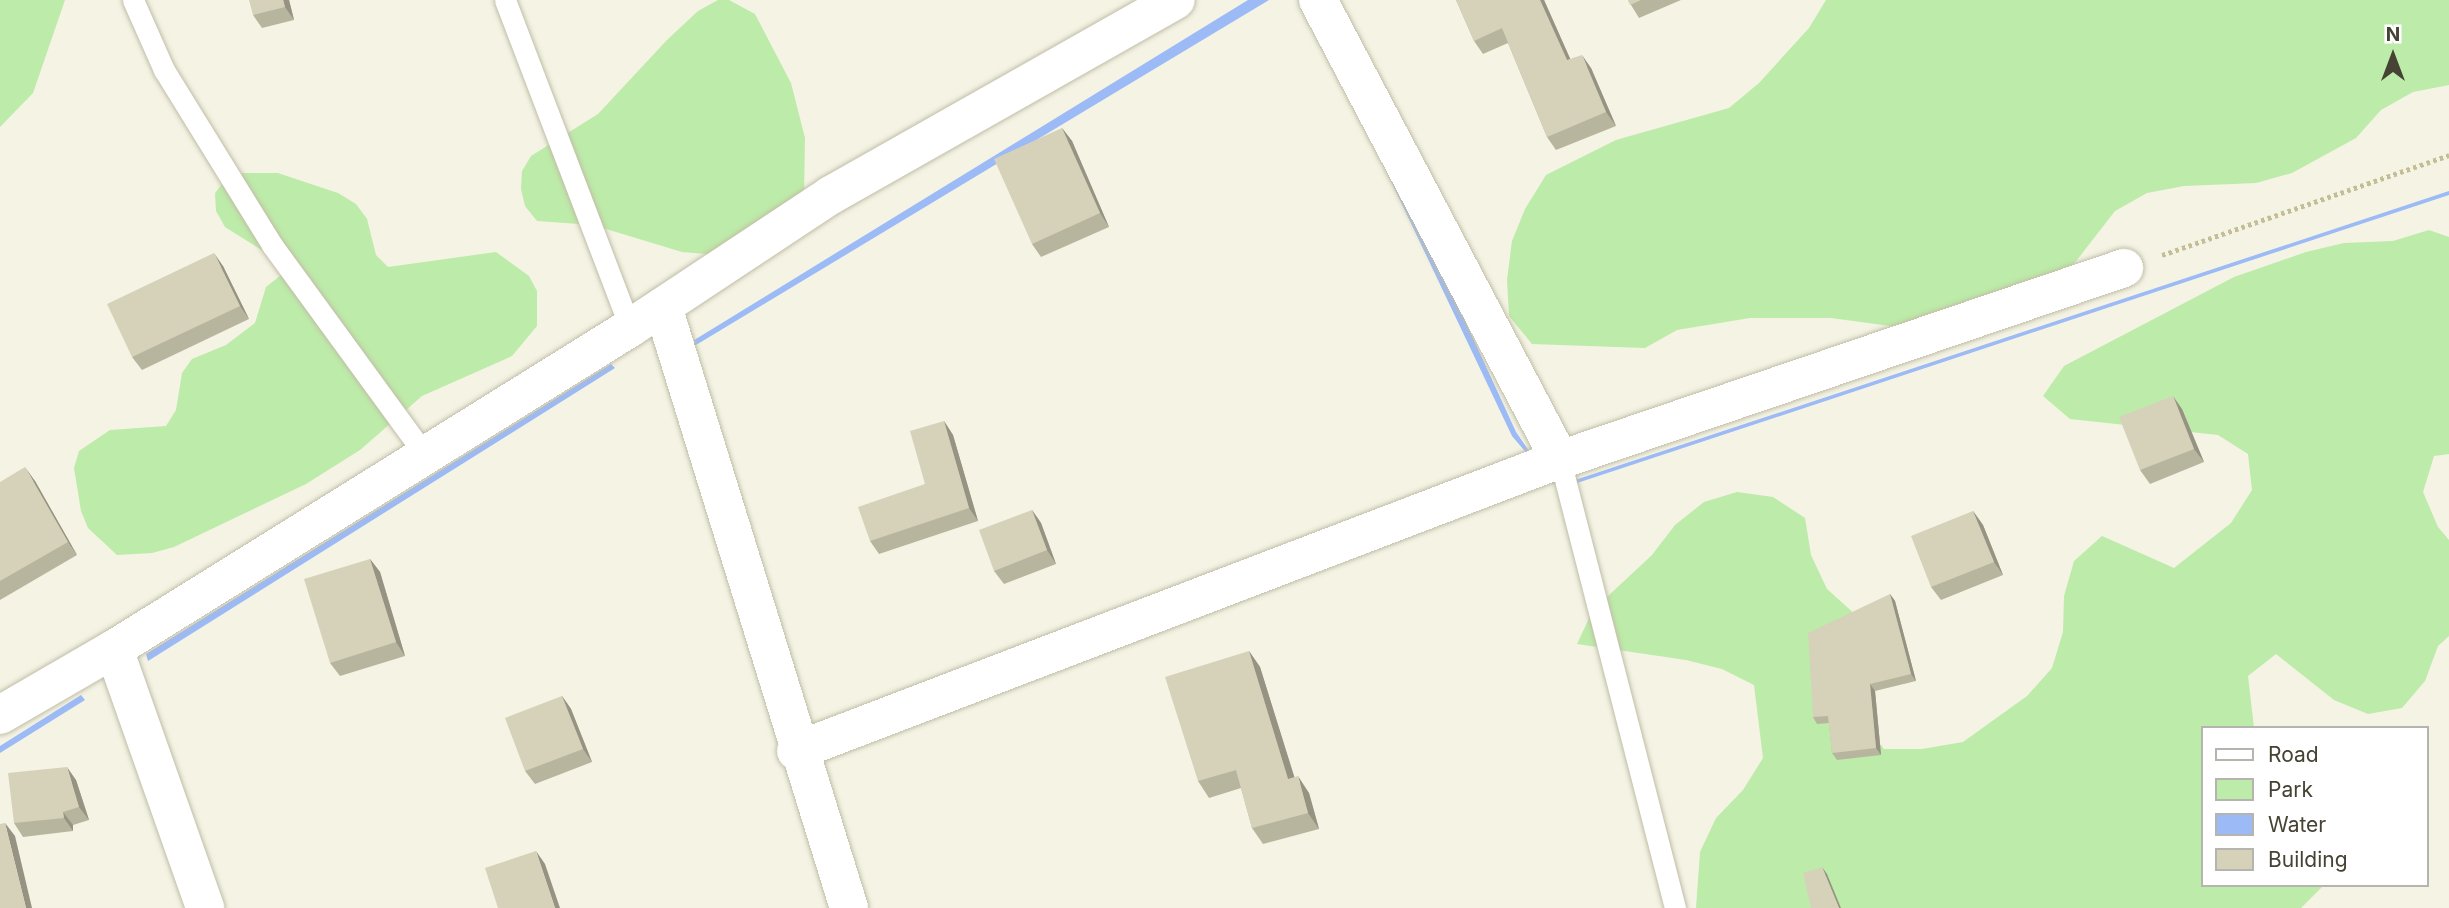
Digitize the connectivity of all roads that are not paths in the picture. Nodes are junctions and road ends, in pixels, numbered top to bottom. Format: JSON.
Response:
{"nodes":[{"id":1,"x":134,"y":0,"type":"edge"},
{"id":2,"x":505,"y":0,"type":"edge"},
{"id":3,"x":1176,"y":0,"type":"edge"},
{"id":4,"x":1318,"y":0,"type":"edge"},
{"id":5,"x":2124,"y":268,"type":"road end"},
{"id":6,"x":663,"y":307,"type":"junction"},
{"id":7,"x":630,"y":328,"type":"junction"},
{"id":8,"x":425,"y":456,"type":"junction"},
{"id":9,"x":1560,"y":460,"type":"junction"},
{"id":10,"x":114,"y":649,"type":"junction"},
{"id":11,"x":0,"y":715,"type":"edge"},
{"id":12,"x":796,"y":751,"type":"junction"},
{"id":13,"x":205,"y":908,"type":"edge"},
{"id":14,"x":849,"y":908,"type":"edge"},
{"id":15,"x":1675,"y":908,"type":"edge"}],
"edges":[{"from":1,"to":8,"type":"lane"},
{"from":2,"to":7,"type":"lane"},
{"from":3,"to":6,"type":"street"},
{"from":4,"to":9,"type":"street"},
{"from":5,"to":9,"type":"street"},
{"from":6,"to":7,"type":"street"},
{"from":6,"to":12,"type":"street"},
{"from":7,"to":8,"type":"street"},
{"from":8,"to":10,"type":"street"},
{"from":9,"to":12,"type":"street"},
{"from":9,"to":15,"type":"lane"},
{"from":10,"to":11,"type":"street"},
{"from":10,"to":13,"type":"street"},
{"from":12,"to":14,"type":"street"}]}
